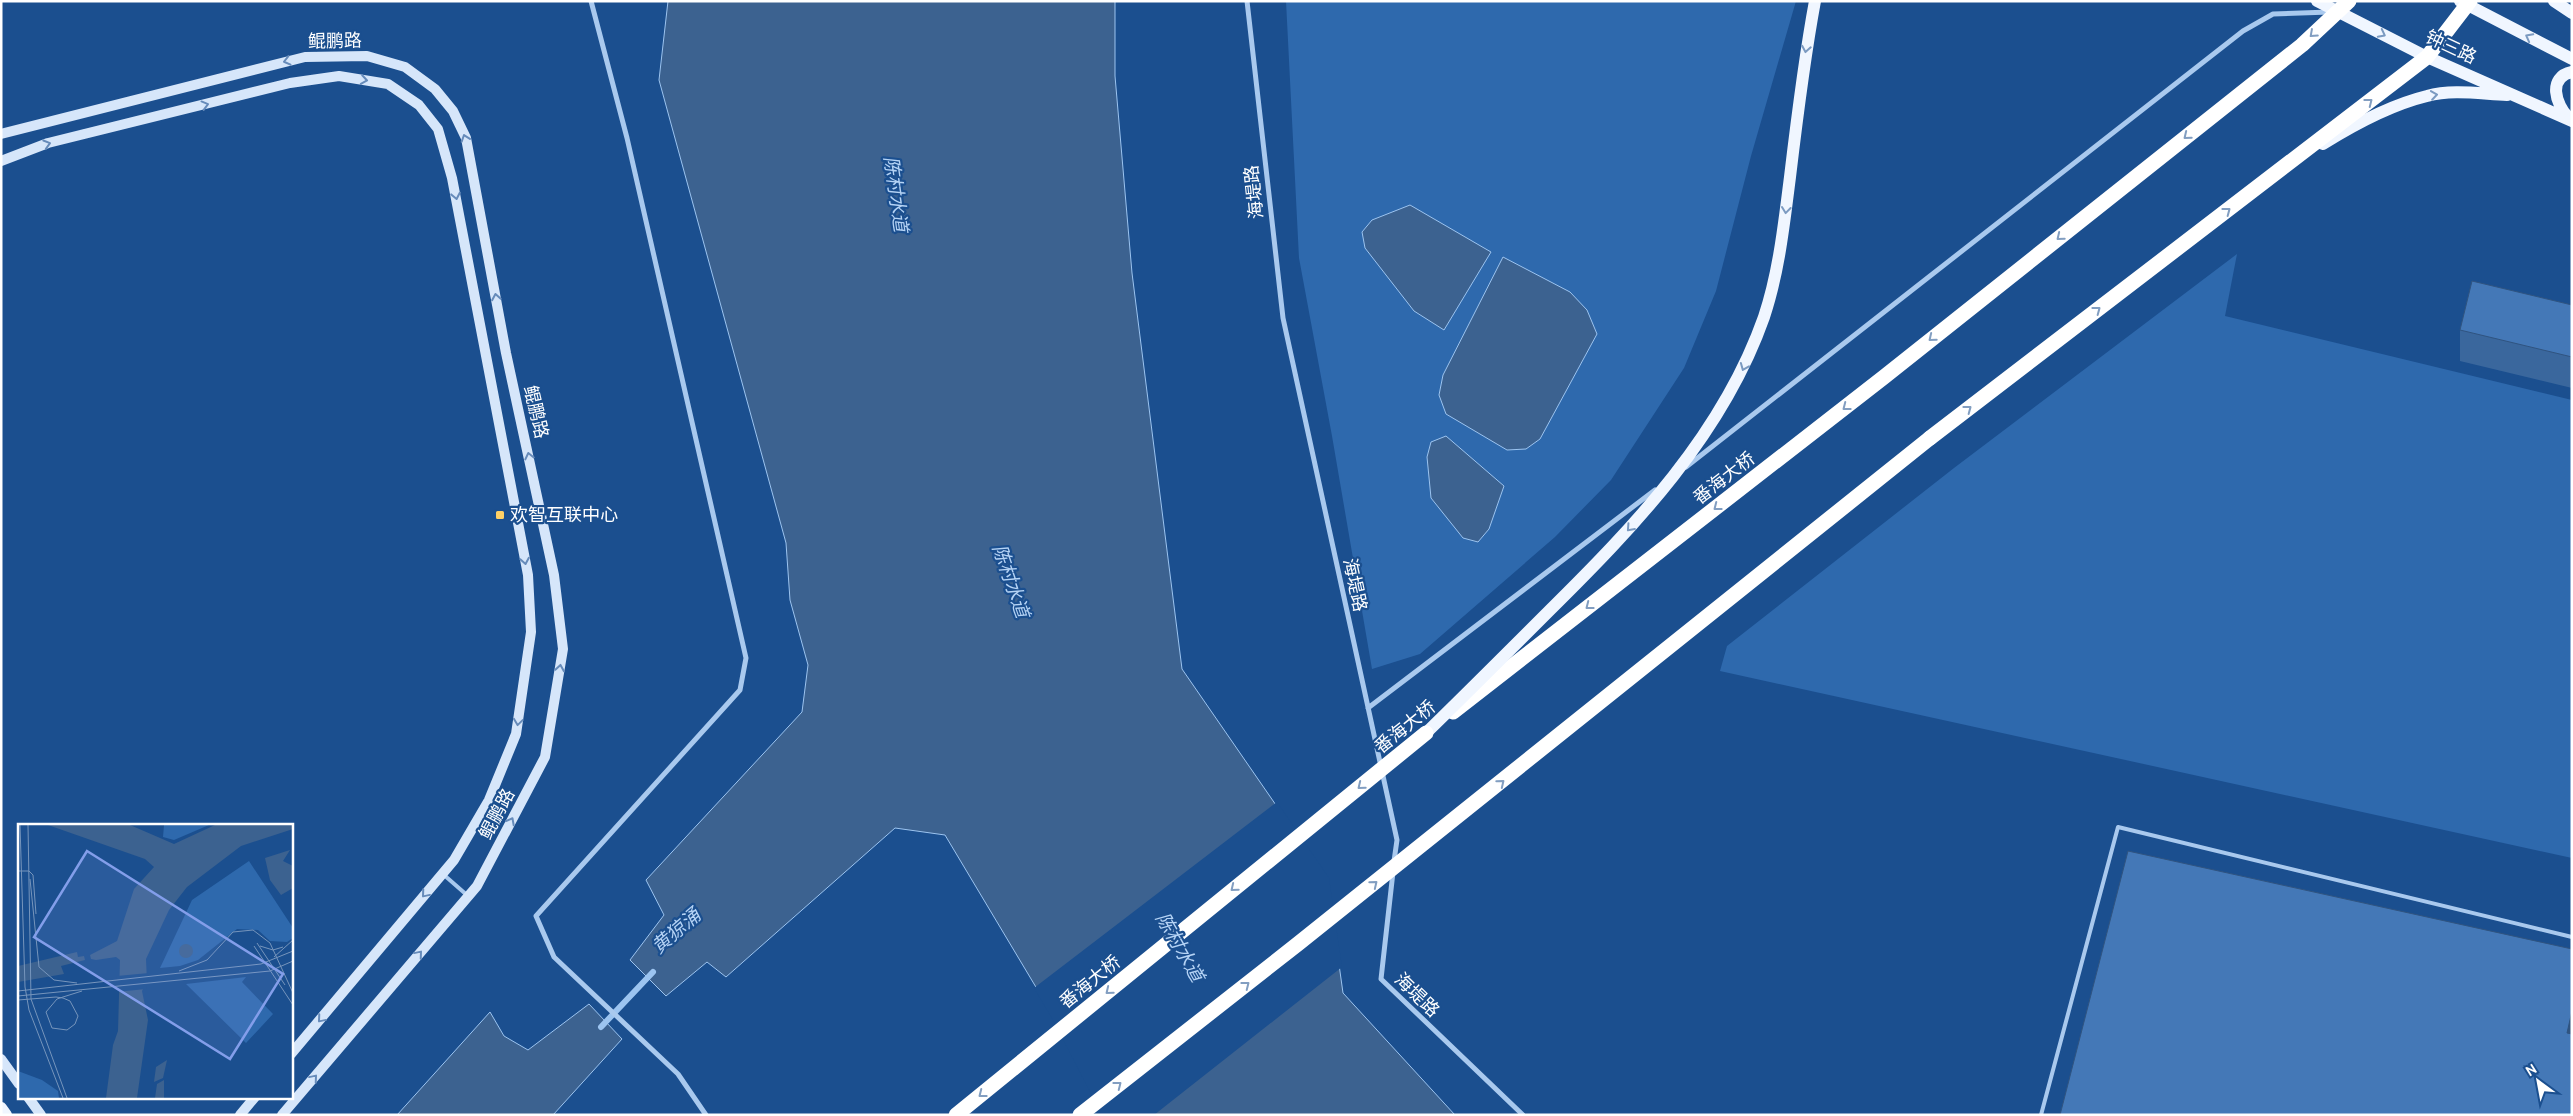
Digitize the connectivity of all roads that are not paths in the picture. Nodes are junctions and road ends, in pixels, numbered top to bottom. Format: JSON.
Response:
{"nodes":[{"id":1,"x":591,"y":1,"type":"edge"},
{"id":2,"x":1247,"y":1,"type":"edge"},
{"id":3,"x":1815,"y":1,"type":"edge"},
{"id":4,"x":2317,"y":1,"type":"edge"},
{"id":5,"x":2554,"y":1,"type":"edge"},
{"id":6,"x":2466,"y":2,"type":"edge"},
{"id":7,"x":2344,"y":5,"type":"edge"},
{"id":8,"x":2572,"y":13,"type":"edge"},
{"id":9,"x":2427,"y":57,"type":"junction"},
{"id":10,"x":2572,"y":60,"type":"edge"},
{"id":11,"x":2572,"y":72,"type":"edge"},
{"id":12,"x":2515,"y":95,"type":"junction"},
{"id":13,"x":2571,"y":121,"type":"edge"},
{"id":14,"x":1,"y":134,"type":"edge"},
{"id":15,"x":1,"y":161,"type":"edge"},
{"id":16,"x":2281,"y":170,"type":"junction"},
{"id":17,"x":1368,"y":708,"type":"junction"},
{"id":18,"x":1426,"y":733,"type":"junction"},
{"id":19,"x":442,"y":874,"type":"junction"},
{"id":20,"x":468,"y":896,"type":"junction"},
{"id":21,"x":2572,"y":937,"type":"edge"},
{"id":22,"x":292,"y":1053,"type":"edge"},
{"id":23,"x":1,"y":1059,"type":"edge"},
{"id":24,"x":18,"y":1083,"type":"edge"},
{"id":25,"x":29,"y":1098,"type":"edge"},
{"id":26,"x":254,"y":1098,"type":"edge"},
{"id":27,"x":1,"y":1108,"type":"edge"},
{"id":28,"x":6,"y":1115,"type":"edge"},
{"id":29,"x":41,"y":1115,"type":"edge"},
{"id":30,"x":240,"y":1115,"type":"edge"},
{"id":31,"x":282,"y":1115,"type":"edge"},
{"id":32,"x":706,"y":1115,"type":"edge"},
{"id":33,"x":956,"y":1115,"type":"edge"},
{"id":34,"x":1080,"y":1115,"type":"edge"},
{"id":35,"x":1523,"y":1115,"type":"edge"},
{"id":36,"x":2041,"y":1115,"type":"edge"}],
"edges":[{"from":1,"to":32,"type":"street"},
{"from":2,"to":17,"type":"street","name":"海堤路"},
{"from":3,"to":18,"type":"main road","one_way":true,"bridge":true},
{"from":4,"to":7,"type":"main road","name":"钟三路"},
{"from":5,"to":8,"type":"main road"},
{"from":6,"to":9,"type":"highway"},
{"from":10,"to":6,"type":"main road","one_way":true},
{"from":7,"to":9,"type":"main road","name":"钟三路","one_way":true},
{"from":7,"to":17,"type":"street"},
{"from":7,"to":18,"type":"highway","name":"番海大桥","one_way":true,"bridge":true},
{"from":9,"to":12,"type":"main road","name":"钟三路"},
{"from":16,"to":9,"type":"highway","one_way":true},
{"from":11,"to":13,"type":"main road"},
{"from":12,"to":13,"type":"main road","name":"钟三路"},
{"from":16,"to":12,"type":"main road","one_way":true},
{"from":20,"to":14,"type":"street","name":"鲲鹏路","one_way":true},
{"from":15,"to":19,"type":"street","name":"鲲鹏路","one_way":true},
{"from":34,"to":16,"type":"highway","one_way":true,"bridge":true},
{"from":17,"to":35,"type":"street","name":"海堤路"},
{"from":18,"to":33,"type":"highway","name":"番海大桥","one_way":true,"bridge":true},
{"from":19,"to":20,"type":"lane"},
{"from":19,"to":22,"type":"street","name":"鲲鹏路","one_way":true},
{"from":31,"to":20,"type":"street","name":"鲲鹏路","one_way":true},
{"from":21,"to":36,"type":"lane"},
{"from":23,"to":24,"type":"street"},
{"from":25,"to":29,"type":"street"},
{"from":26,"to":30,"type":"street"},
{"from":27,"to":28,"type":"main road"}]}
